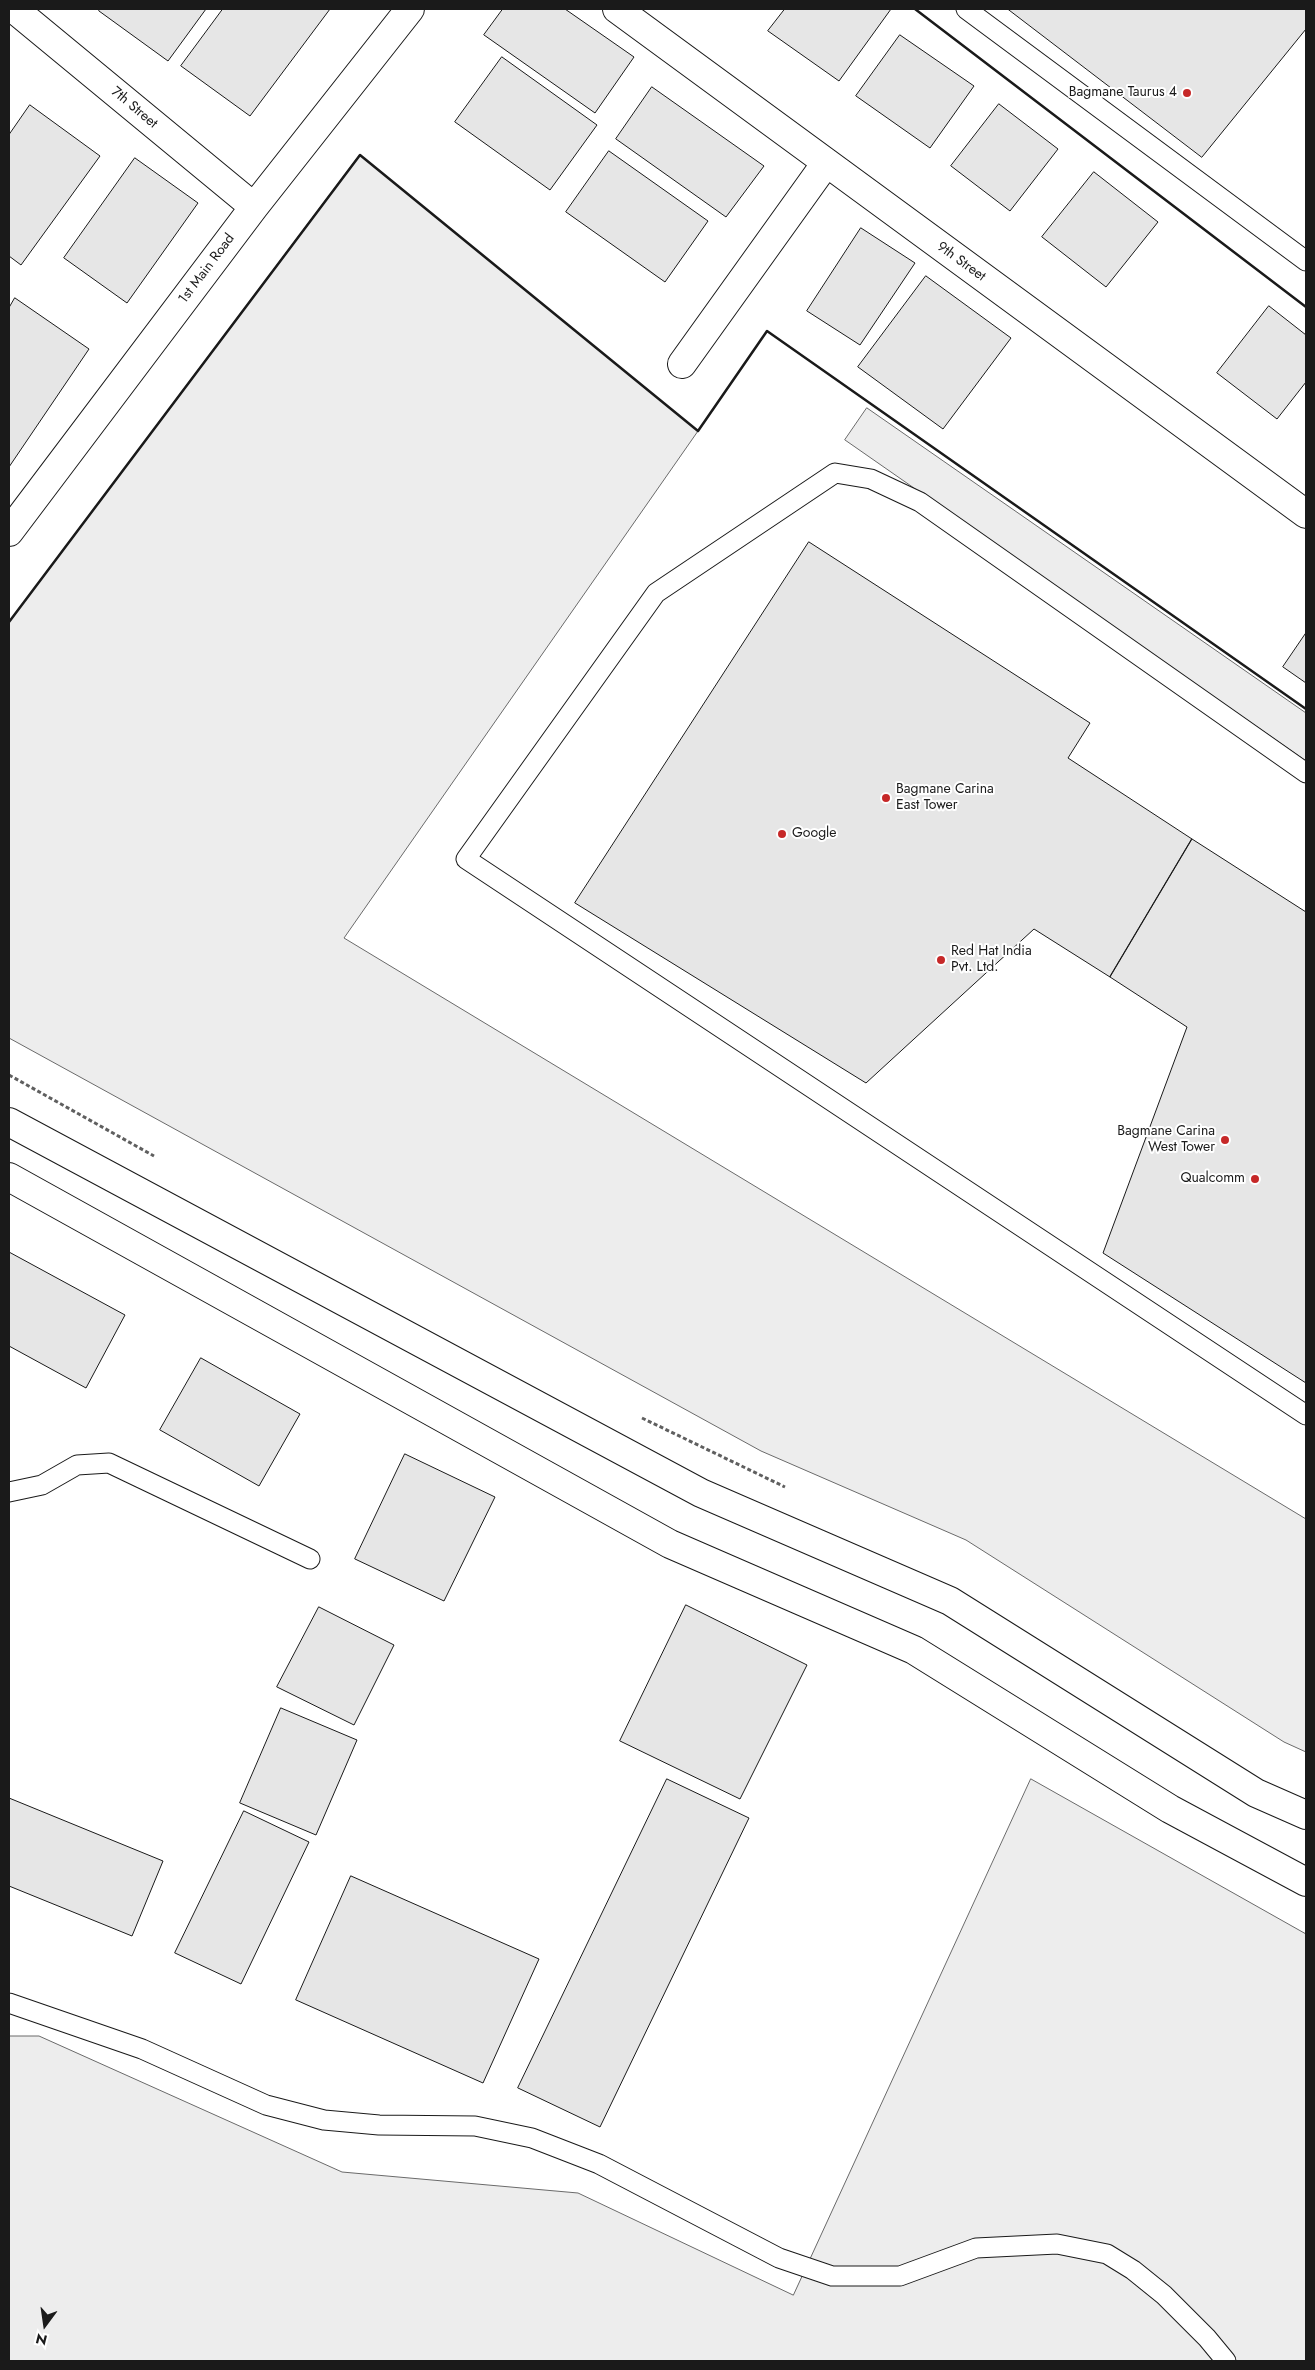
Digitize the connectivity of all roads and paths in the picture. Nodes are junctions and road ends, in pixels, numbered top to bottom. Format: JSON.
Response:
{"nodes":[{"id":1,"x":14,"y":9,"type":"edge"},
{"id":2,"x":410,"y":9,"type":"edge"},
{"id":3,"x":617,"y":9,"type":"edge"},
{"id":4,"x":966,"y":9,"type":"edge"},
{"id":5,"x":826,"y":163,"type":"junction"},
{"id":6,"x":254,"y":207,"type":"junction"},
{"id":7,"x":1306,"y":261,"type":"edge"},
{"id":8,"x":682,"y":364,"type":"dead end"},
{"id":9,"x":1306,"y":514,"type":"edge"},
{"id":10,"x":9,"y":532,"type":"edge"},
{"id":11,"x":1306,"y":773,"type":"edge"},
{"id":12,"x":9,"y":1075,"type":"edge"},
{"id":13,"x":9,"y":1122,"type":"edge"},
{"id":14,"x":156,"y":1157,"type":"dead end"},
{"id":15,"x":9,"y":1177,"type":"edge"},
{"id":16,"x":635,"y":1414,"type":"dead end"},
{"id":17,"x":1306,"y":1415,"type":"edge"},
{"id":18,"x":793,"y":1491,"type":"dead end"},
{"id":19,"x":9,"y":1492,"type":"edge"},
{"id":20,"x":310,"y":1559,"type":"dead end"},
{"id":21,"x":1306,"y":1815,"type":"edge"},
{"id":22,"x":1306,"y":1882,"type":"edge"},
{"id":23,"x":9,"y":2003,"type":"edge"},
{"id":24,"x":1226,"y":2361,"type":"edge"}],
"edges":[{"from":1,"to":6,"type":"street","name":"7th Street"},
{"from":2,"to":6,"type":"street","name":"1st Main Road"},
{"from":3,"to":5,"type":"street","name":"9th Street"},
{"from":4,"to":7,"type":"lane"},
{"from":5,"to":8,"type":"street"},
{"from":5,"to":9,"type":"street","name":"9th Street"},
{"from":6,"to":10,"type":"street","name":"1st Main Road"},
{"from":11,"to":17,"type":"lane"},
{"from":12,"to":14,"type":"path"},
{"from":13,"to":21,"type":"street"},
{"from":15,"to":22,"type":"street"},
{"from":16,"to":18,"type":"path"},
{"from":19,"to":20,"type":"lane"},
{"from":23,"to":24,"type":"lane"}]}
